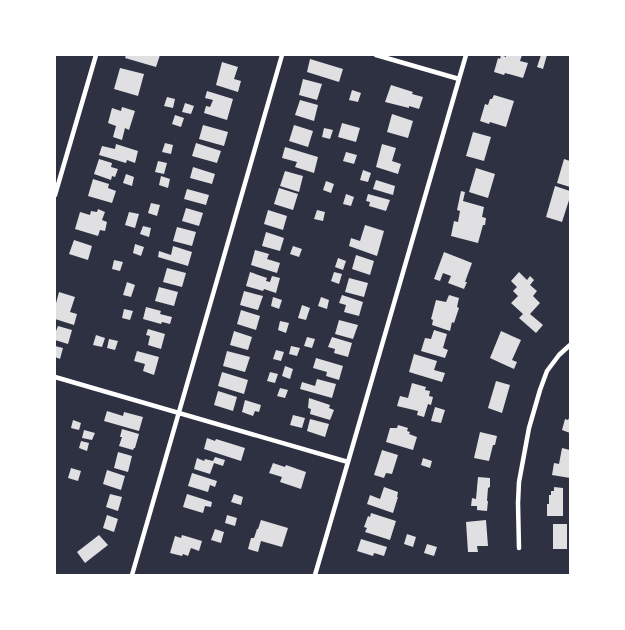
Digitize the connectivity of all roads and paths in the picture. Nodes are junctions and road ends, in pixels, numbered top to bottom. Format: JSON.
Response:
{"nodes":[{"id":1,"x":96,"y":55,"type":"edge"},
{"id":2,"x":282,"y":55,"type":"edge"},
{"id":3,"x":376,"y":55,"type":"edge"},
{"id":4,"x":466,"y":55,"type":"edge"},
{"id":5,"x":459,"y":79,"type":"junction"},
{"id":6,"x":55,"y":169,"type":"edge"},
{"id":7,"x":62,"y":171,"type":"junction"},
{"id":8,"x":55,"y":195,"type":"edge"},
{"id":9,"x":570,"y":345,"type":"edge"},
{"id":10,"x":55,"y":377,"type":"edge"},
{"id":11,"x":178,"y":412,"type":"junction"},
{"id":12,"x":348,"y":462,"type":"junction"},
{"id":13,"x":519,"y":548,"type":"dead end"},
{"id":14,"x":132,"y":575,"type":"edge"},
{"id":15,"x":316,"y":575,"type":"edge"}],
"edges":[{"from":1,"to":7,"type":"street"},
{"from":2,"to":11,"type":"street"},
{"from":3,"to":5,"type":"street"},
{"from":4,"to":5,"type":"street"},
{"from":5,"to":12,"type":"street"},
{"from":6,"to":7,"type":"street"},
{"from":7,"to":8,"type":"street"},
{"from":9,"to":13,"type":"street"},
{"from":10,"to":11,"type":"street"},
{"from":11,"to":12,"type":"street"},
{"from":11,"to":14,"type":"street"},
{"from":12,"to":15,"type":"street"}]}
